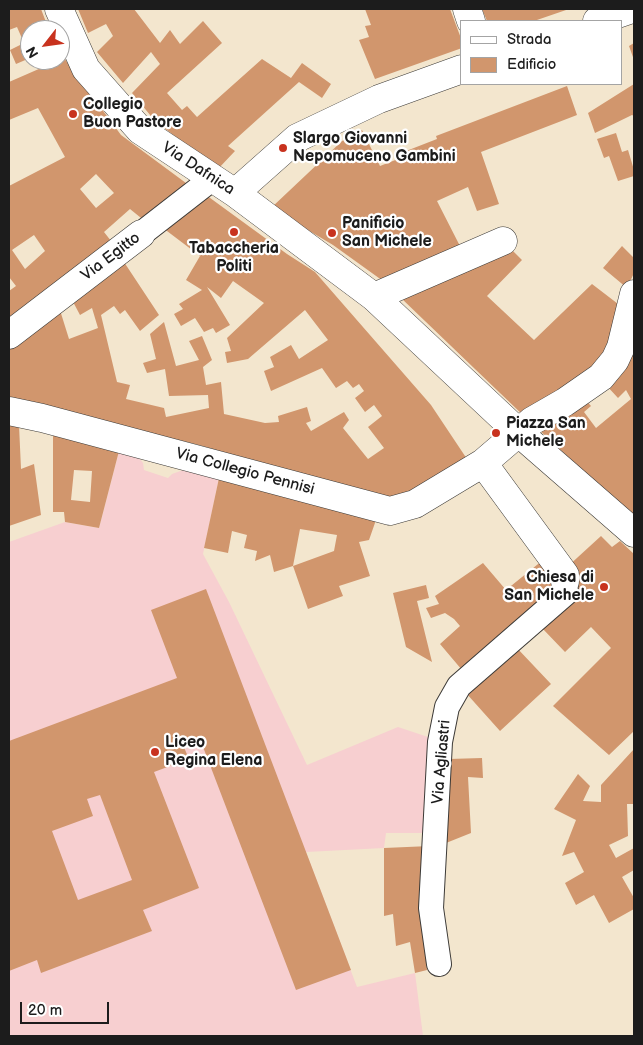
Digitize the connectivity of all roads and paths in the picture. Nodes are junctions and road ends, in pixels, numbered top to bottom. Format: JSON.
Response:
{"nodes":[{"id":1,"x":59,"y":9,"type":"edge"},
{"id":2,"x":632,"y":9,"type":"edge"},
{"id":3,"x":599,"y":20,"type":"edge"},
{"id":4,"x":460,"y":70,"type":"edge"},
{"id":5,"x":224,"y":186,"type":"junction"},
{"id":6,"x":142,"y":234,"type":"joint"},
{"id":7,"x":503,"y":241,"type":"dead end"},
{"id":8,"x":634,"y":294,"type":"edge"},
{"id":9,"x":374,"y":296,"type":"junction"},
{"id":10,"x":9,"y":336,"type":"edge"},
{"id":11,"x":9,"y":411,"type":"edge"},
{"id":12,"x":525,"y":426,"type":"junction"},
{"id":13,"x":478,"y":466,"type":"junction"},
{"id":14,"x":632,"y":531,"type":"edge"},
{"id":15,"x":565,"y":581,"type":"joint"},
{"id":16,"x":439,"y":964,"type":"dead end"}],
"edges":[{"from":1,"to":5,"type":"street","name":"Via Dafnica"},
{"from":2,"to":3,"type":"street"},
{"from":4,"to":5,"type":"street"},
{"from":5,"to":6,"type":"street","name":"Via Egitto"},
{"from":5,"to":9,"type":"street","name":"Via Dafnica"},
{"from":6,"to":10,"type":"street","name":"Via Egitto"},
{"from":7,"to":9,"type":"street"},
{"from":8,"to":12,"type":"street","name":"Via Collegio Pennisi"},
{"from":9,"to":12,"type":"street","name":"Via Dafnica"},
{"from":11,"to":13,"type":"street","name":"Via Collegio Pennisi"},
{"from":12,"to":13,"type":"street","name":"Via Collegio Pennisi"},
{"from":12,"to":14,"type":"street","name":"Via Dafnica"},
{"from":13,"to":15,"type":"street"},
{"from":15,"to":16,"type":"street","name":"Via Agliastri"}]}
